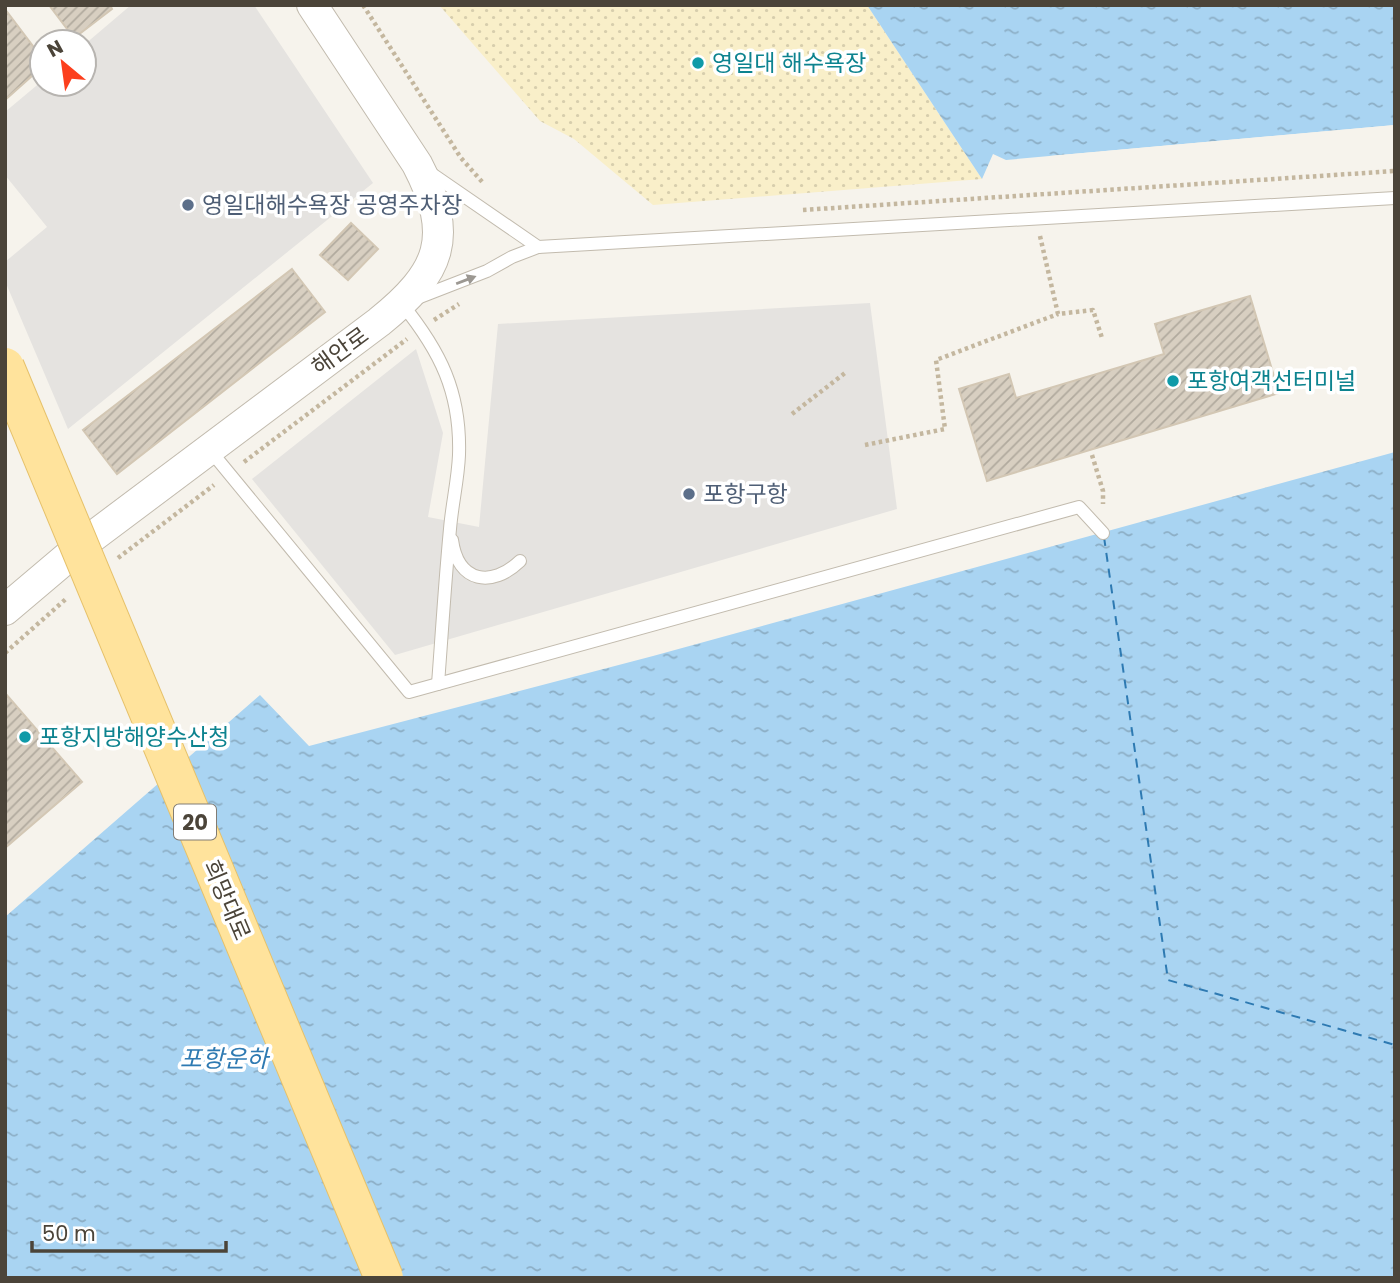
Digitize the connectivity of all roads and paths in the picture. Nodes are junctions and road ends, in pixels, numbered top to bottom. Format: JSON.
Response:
{"nodes":[{"id":1,"x":313,"y":5,"type":"edge"},
{"id":2,"x":417,"y":164,"type":"junction"},
{"id":3,"x":1395,"y":171,"type":"edge"},
{"id":4,"x":1395,"y":198,"type":"edge"},
{"id":5,"x":796,"y":211,"type":"dead end"},
{"id":6,"x":1035,"y":218,"type":"junction"},
{"id":7,"x":538,"y":247,"type":"junction"},
{"id":8,"x":402,"y":304,"type":"junction"},
{"id":9,"x":1058,"y":314,"type":"junction"},
{"id":10,"x":1102,"y":338,"type":"dead end"},
{"id":11,"x":5,"y":367,"type":"edge"},
{"id":12,"x":845,"y":373,"type":"dead end"},
{"id":13,"x":792,"y":414,"type":"dead end"},
{"id":14,"x":865,"y":445,"type":"dead end"},
{"id":15,"x":209,"y":448,"type":"junction"},
{"id":16,"x":1092,"y":455,"type":"dead end"},
{"id":17,"x":1103,"y":491,"type":"dead end"},
{"id":18,"x":450,"y":526,"type":"junction"},
{"id":19,"x":1103,"y":533,"type":"dead end"},
{"id":20,"x":520,"y":561,"type":"dead end"},
{"id":21,"x":5,"y":610,"type":"edge"},
{"id":22,"x":438,"y":684,"type":"junction"},
{"id":23,"x":384,"y":1278,"type":"edge"}],
"edges":[{"from":1,"to":2,"type":"street","name":"해안로"},
{"from":2,"to":7,"type":"lane"},
{"from":2,"to":8,"type":"street","name":"해안로"},
{"from":3,"to":5,"type":"path"},
{"from":4,"to":6,"type":"lane"},
{"from":6,"to":7,"type":"lane"},
{"from":6,"to":9,"type":"path"},
{"from":8,"to":7,"type":"lane","one_way":true},
{"from":8,"to":15,"type":"street","name":"해안로"},
{"from":8,"to":18,"type":"lane"},
{"from":9,"to":10,"type":"path"},
{"from":9,"to":14,"type":"path"},
{"from":11,"to":23,"type":"main road","name":"희망대로","number":"20","bridge":true},
{"from":12,"to":13,"type":"path"},
{"from":15,"to":21,"type":"street","name":"해안로"},
{"from":15,"to":22,"type":"lane"},
{"from":16,"to":17,"type":"path"},
{"from":18,"to":20,"type":"lane"},
{"from":18,"to":22,"type":"lane"},
{"from":19,"to":22,"type":"lane"}]}
